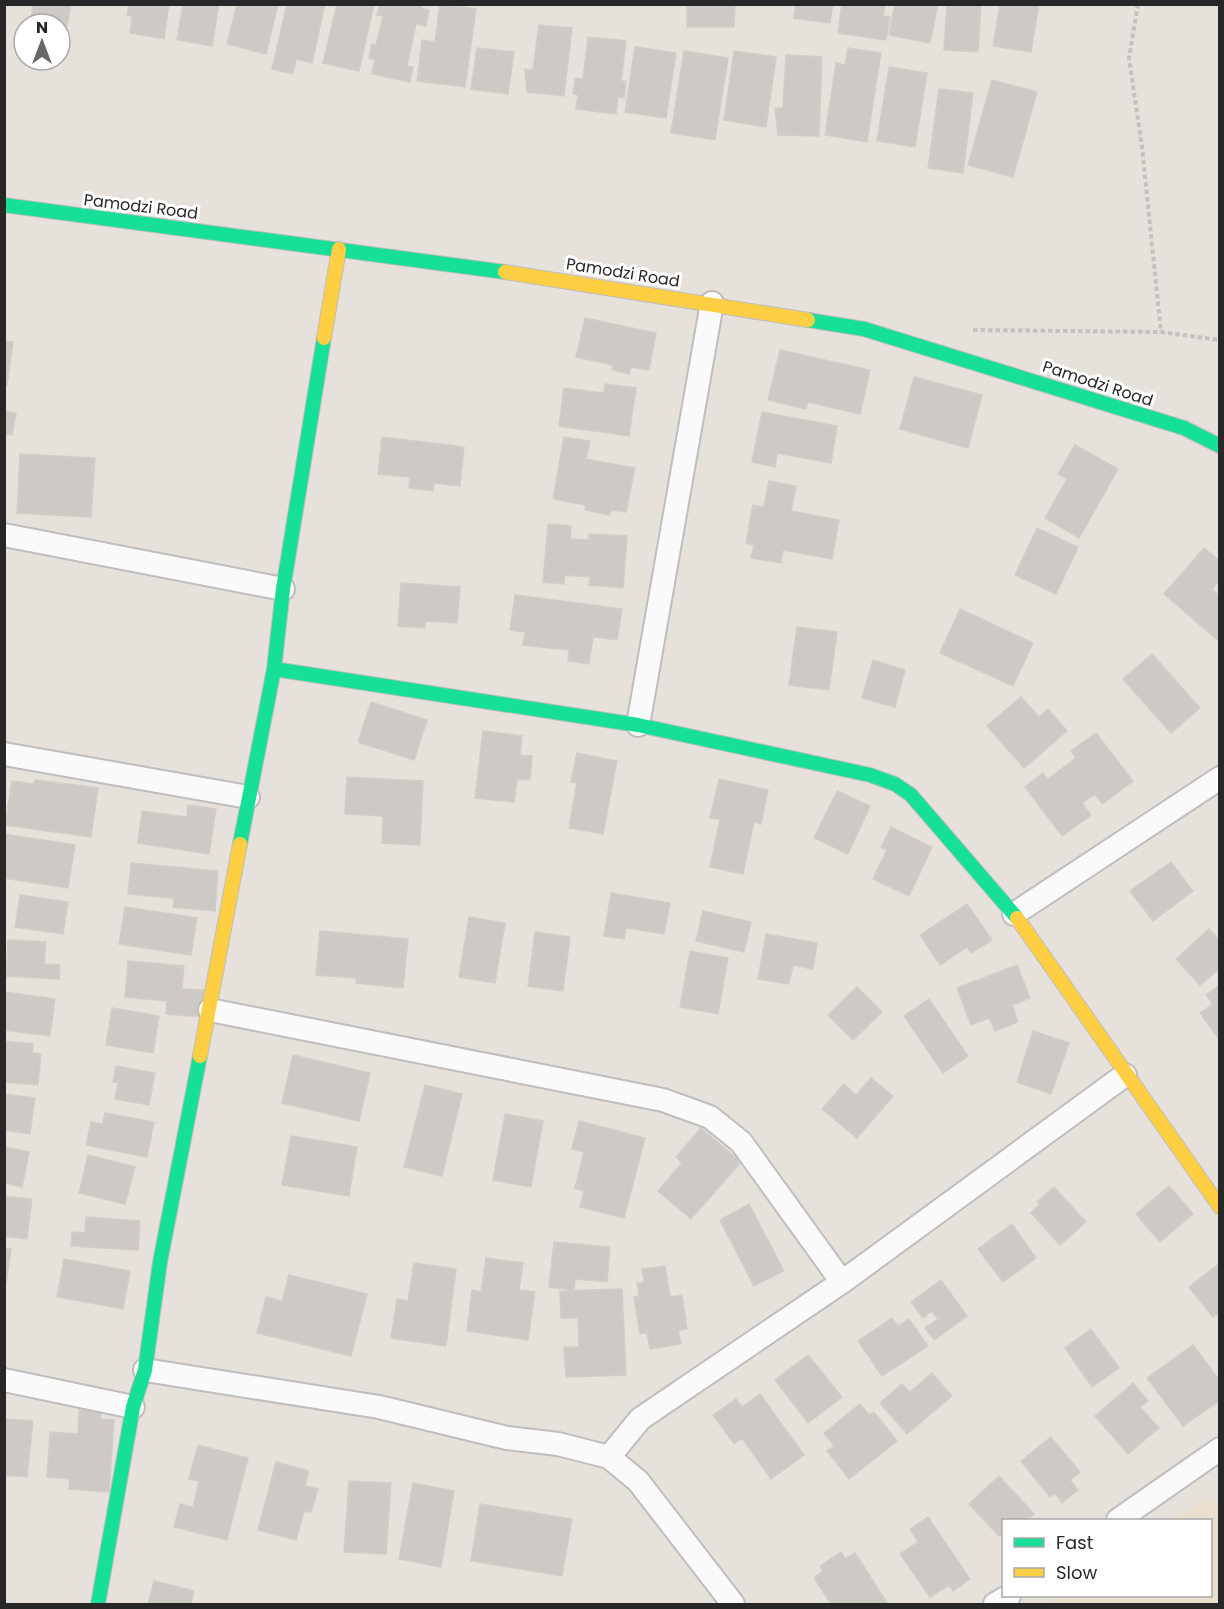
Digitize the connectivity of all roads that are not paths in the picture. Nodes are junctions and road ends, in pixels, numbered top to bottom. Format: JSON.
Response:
{"nodes":[{"id":1,"x":4,"y":205,"type":"edge"},
{"id":2,"x":339,"y":249,"type":"junction"},
{"id":3,"x":712,"y":303,"type":"junction"},
{"id":4,"x":1220,"y":446,"type":"edge"},
{"id":5,"x":4,"y":535,"type":"edge"},
{"id":6,"x":283,"y":589,"type":"junction"},
{"id":7,"x":274,"y":669,"type":"junction"},
{"id":8,"x":638,"y":725,"type":"junction"},
{"id":9,"x":4,"y":754,"type":"edge"},
{"id":10,"x":1220,"y":778,"type":"edge"},
{"id":11,"x":248,"y":797,"type":"junction"},
{"id":12,"x":1014,"y":914,"type":"junction"},
{"id":13,"x":210,"y":1010,"type":"junction"},
{"id":14,"x":1125,"y":1075,"type":"junction"},
{"id":15,"x":1220,"y":1207,"type":"edge"},
{"id":16,"x":842,"y":1282,"type":"junction"},
{"id":17,"x":145,"y":1370,"type":"junction"},
{"id":18,"x":4,"y":1380,"type":"edge"},
{"id":19,"x":133,"y":1407,"type":"junction"},
{"id":20,"x":1220,"y":1449,"type":"edge"},
{"id":21,"x":609,"y":1457,"type":"junction"},
{"id":22,"x":1121,"y":1519,"type":"edge"},
{"id":23,"x":98,"y":1605,"type":"edge"},
{"id":24,"x":733,"y":1605,"type":"edge"}],
"edges":[{"from":1,"to":2,"type":"street","name":"Pamodzi Road"},
{"from":2,"to":3,"type":"street","name":"Pamodzi Road"},
{"from":2,"to":6,"type":"street"},
{"from":3,"to":4,"type":"street","name":"Pamodzi Road"},
{"from":3,"to":8,"type":"street"},
{"from":5,"to":6,"type":"street"},
{"from":6,"to":7,"type":"street"},
{"from":7,"to":8,"type":"street"},
{"from":7,"to":11,"type":"street"},
{"from":8,"to":12,"type":"street"},
{"from":9,"to":11,"type":"street"},
{"from":10,"to":12,"type":"street"},
{"from":11,"to":13,"type":"street"},
{"from":12,"to":14,"type":"street"},
{"from":13,"to":16,"type":"street"},
{"from":13,"to":17,"type":"street"},
{"from":14,"to":15,"type":"street"},
{"from":14,"to":16,"type":"street"},
{"from":16,"to":21,"type":"street"},
{"from":17,"to":19,"type":"street"},
{"from":17,"to":21,"type":"street"},
{"from":18,"to":19,"type":"street"},
{"from":19,"to":23,"type":"street"},
{"from":20,"to":22,"type":"street"},
{"from":21,"to":24,"type":"street"}]}
